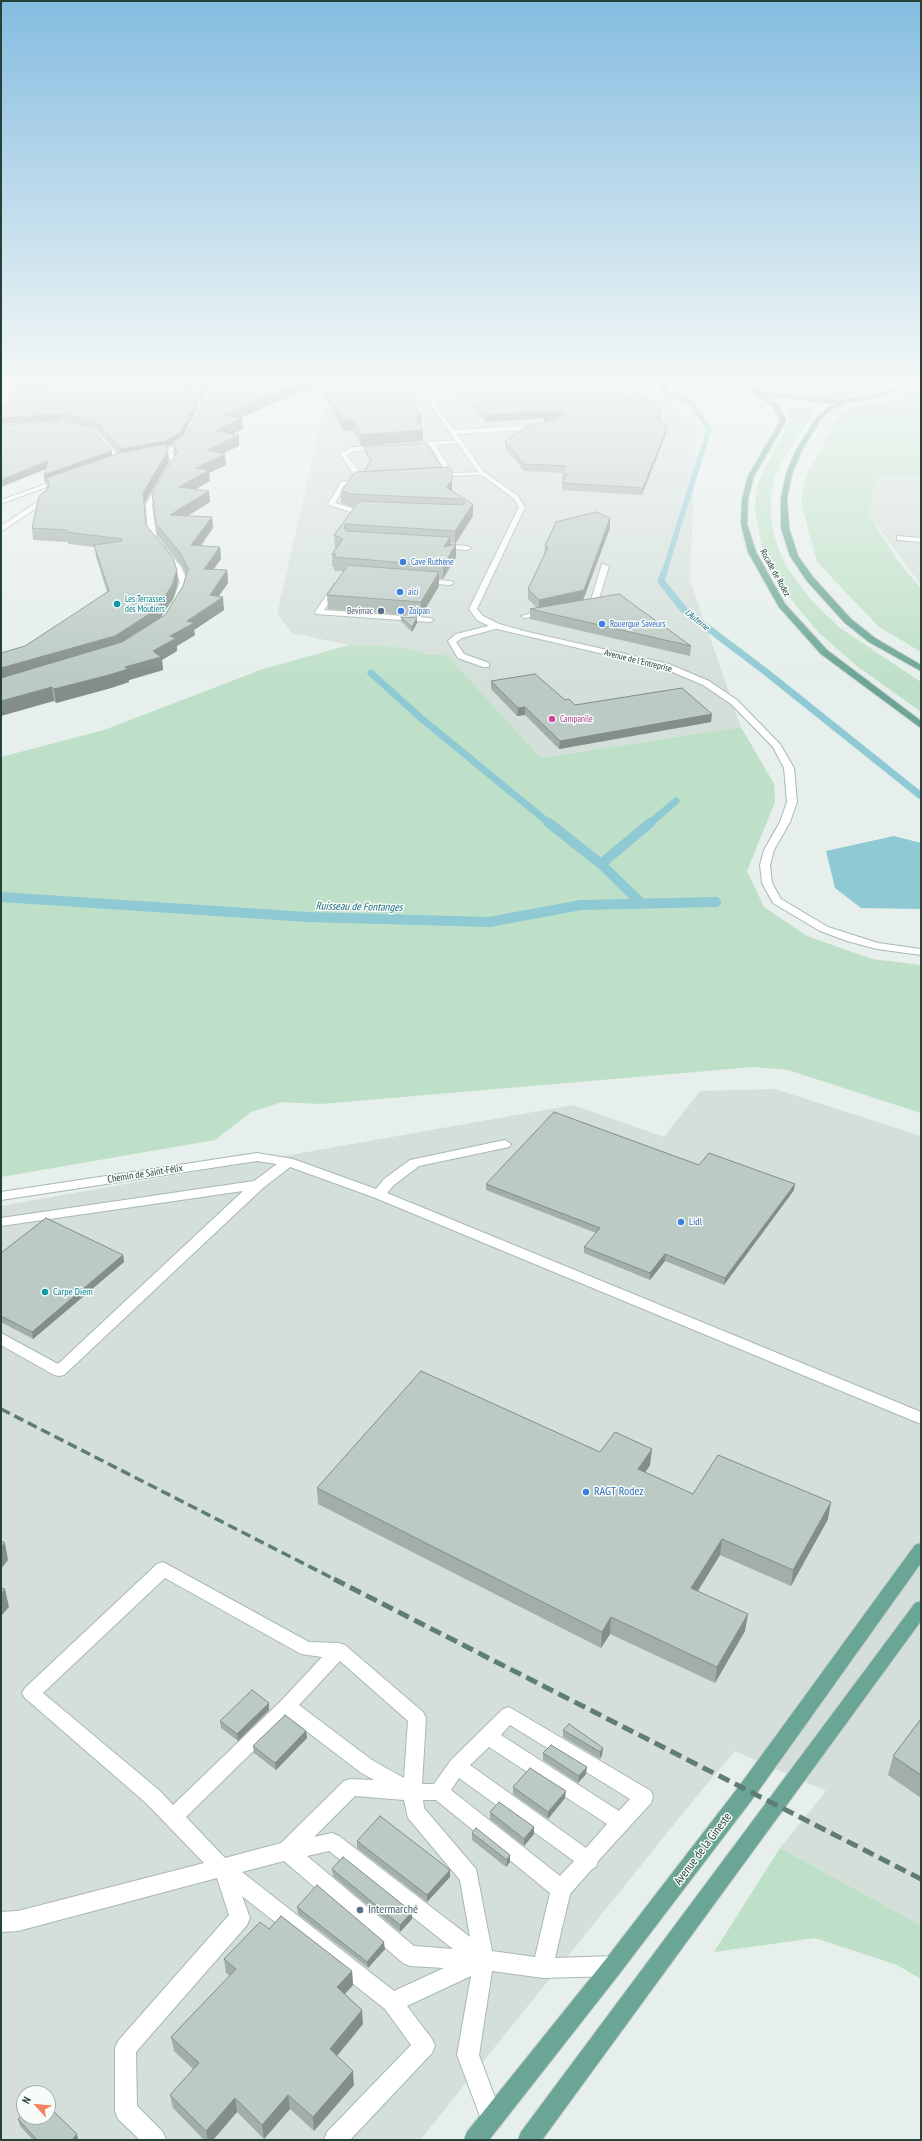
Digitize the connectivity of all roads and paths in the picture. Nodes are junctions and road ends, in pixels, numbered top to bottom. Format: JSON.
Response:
{"nodes":[{"id":1,"x":61,"y":481,"type":"edge"},
{"id":2,"x":163,"y":481,"type":"edge"},
{"id":3,"x":356,"y":481,"type":"edge"},
{"id":4,"x":494,"y":481,"type":"edge"},
{"id":5,"x":750,"y":481,"type":"edge"},
{"id":6,"x":788,"y":481,"type":"edge"},
{"id":7,"x":40,"y":488,"type":"junction"},
{"id":8,"x":2,"y":493,"type":"edge"},
{"id":9,"x":14,"y":496,"type":"junction"},
{"id":10,"x":1,"y":502,"type":"edge"},
{"id":11,"x":374,"y":512,"type":"edge"},
{"id":12,"x":2,"y":529,"type":"dead end"},
{"id":13,"x":900,"y":538,"type":"dead end"},
{"id":14,"x":921,"y":540,"type":"edge"},
{"id":15,"x":436,"y":546,"type":"edge"},
{"id":16,"x":467,"y":548,"type":"dead end"},
{"id":17,"x":606,"y":566,"type":"dead end"},
{"id":18,"x":412,"y":580,"type":"edge"},
{"id":19,"x":340,"y":581,"type":"edge"},
{"id":20,"x":450,"y":583,"type":"dead end"},
{"id":21,"x":172,"y":607,"type":"edge"},
{"id":22,"x":571,"y":607,"type":"edge"},
{"id":23,"x":556,"y":610,"type":"edge"},
{"id":24,"x":525,"y":616,"type":"dead end"},
{"id":25,"x":430,"y":620,"type":"dead end"},
{"id":26,"x":496,"y":626,"type":"junction"},
{"id":27,"x":486,"y":665,"type":"dead end"},
{"id":28,"x":921,"y":670,"type":"edge"},
{"id":29,"x":921,"y":724,"type":"edge"},
{"id":30,"x":921,"y":952,"type":"edge"},
{"id":31,"x":505,"y":1144,"type":"dead end"},
{"id":32,"x":288,"y":1162,"type":"junction"},
{"id":33,"x":258,"y":1185,"type":"junction"},
{"id":34,"x":378,"y":1194,"type":"junction"},
{"id":35,"x":1,"y":1196,"type":"edge"},
{"id":36,"x":1,"y":1222,"type":"edge"},
{"id":37,"x":1,"y":1338,"type":"edge"},
{"id":38,"x":921,"y":1418,"type":"edge"},
{"id":39,"x":921,"y":1550,"type":"edge"},
{"id":40,"x":921,"y":1608,"type":"edge"},
{"id":41,"x":339,"y":1650,"type":"junction"},
{"id":42,"x":287,"y":1706,"type":"junction"},
{"id":43,"x":487,"y":1736,"type":"junction"},
{"id":44,"x":457,"y":1766,"type":"junction"},
{"id":45,"x":412,"y":1792,"type":"junction"},
{"id":46,"x":439,"y":1792,"type":"junction"},
{"id":47,"x":173,"y":1817,"type":"junction"},
{"id":48,"x":621,"y":1823,"type":"junction"},
{"id":49,"x":287,"y":1851,"type":"junction"},
{"id":50,"x":588,"y":1861,"type":"junction"},
{"id":51,"x":223,"y":1869,"type":"junction"},
{"id":52,"x":561,"y":1889,"type":"junction"},
{"id":53,"x":1,"y":1922,"type":"edge"},
{"id":54,"x":484,"y":1960,"type":"junction"},
{"id":55,"x":613,"y":1966,"type":"junction"},
{"id":56,"x":543,"y":1968,"type":"junction"},
{"id":57,"x":392,"y":2002,"type":"junction"},
{"id":58,"x":492,"y":2119,"type":"junction"},
{"id":59,"x":155,"y":2140,"type":"edge"},
{"id":60,"x":335,"y":2140,"type":"edge"},
{"id":61,"x":475,"y":2140,"type":"edge"},
{"id":62,"x":529,"y":2140,"type":"edge"}],
"edges":[{"from":1,"to":7,"type":"street"},
{"from":2,"to":21,"type":"street"},
{"from":3,"to":11,"type":"street"},
{"from":4,"to":26,"type":"street","name":"Avenue de l'Entreprise"},
{"from":5,"to":29,"type":"main road","name":"Rocade de Rodez"},
{"from":6,"to":28,"type":"main road"},
{"from":7,"to":9,"type":"street"},
{"from":7,"to":12,"type":"street"},
{"from":8,"to":9,"type":"street"},
{"from":9,"to":10,"type":"street"},
{"from":13,"to":14,"type":"street"},
{"from":15,"to":16,"type":"street"},
{"from":17,"to":22,"type":"street"},
{"from":18,"to":20,"type":"street"},
{"from":19,"to":25,"type":"street"},
{"from":23,"to":24,"type":"street"},
{"from":26,"to":27,"type":"street"},
{"from":26,"to":30,"type":"street","name":"Avenue de l'Entreprise"},
{"from":31,"to":34,"type":"street"},
{"from":32,"to":33,"type":"street"},
{"from":32,"to":34,"type":"street","name":"Chemin de Saint-Félix"},
{"from":32,"to":35,"type":"street","name":"Chemin de Saint-Félix"},
{"from":33,"to":36,"type":"street"},
{"from":33,"to":37,"type":"street"},
{"from":34,"to":38,"type":"street","name":"Chemin de Saint-Félix"},
{"from":39,"to":55,"type":"main road","name":"Avenue de la Gineste"},
{"from":40,"to":62,"type":"main road"},
{"from":41,"to":42,"type":"street"},
{"from":41,"to":45,"type":"street"},
{"from":41,"to":47,"type":"street"},
{"from":42,"to":45,"type":"street"},
{"from":42,"to":47,"type":"street"},
{"from":43,"to":44,"type":"street"},
{"from":43,"to":48,"type":"street"},
{"from":43,"to":48,"type":"street"},
{"from":44,"to":46,"type":"street"},
{"from":44,"to":50,"type":"street"},
{"from":45,"to":46,"type":"street"},
{"from":45,"to":49,"type":"street"},
{"from":45,"to":54,"type":"street"},
{"from":46,"to":52,"type":"street"},
{"from":47,"to":51,"type":"street"},
{"from":48,"to":50,"type":"street"},
{"from":49,"to":51,"type":"street"},
{"from":49,"to":54,"type":"street"},
{"from":49,"to":54,"type":"street"},
{"from":50,"to":52,"type":"street"},
{"from":51,"to":53,"type":"street"},
{"from":51,"to":57,"type":"street"},
{"from":51,"to":59,"type":"street"},
{"from":52,"to":56,"type":"street"},
{"from":54,"to":56,"type":"street"},
{"from":54,"to":57,"type":"street"},
{"from":54,"to":58,"type":"street"},
{"from":55,"to":56,"type":"street"},
{"from":55,"to":58,"type":"main road","name":"Avenue de la Gineste"},
{"from":57,"to":60,"type":"street"},
{"from":58,"to":61,"type":"main road","name":"Avenue de la Gineste"}]}
